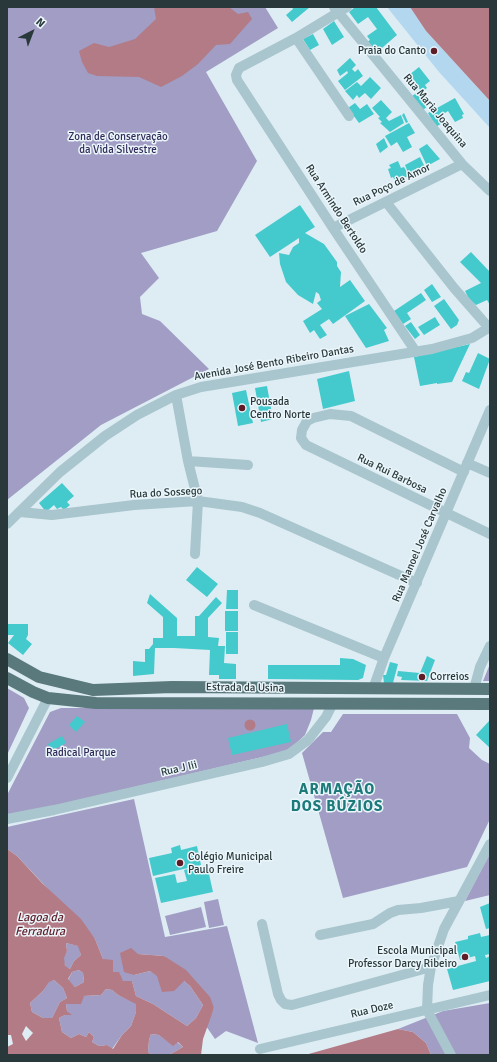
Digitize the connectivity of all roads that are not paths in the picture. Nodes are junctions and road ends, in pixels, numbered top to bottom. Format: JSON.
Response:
{"nodes":[{"id":1,"x":347,"y":7,"type":"edge"},
{"id":2,"x":336,"y":10,"type":"edge"},
{"id":3,"x":296,"y":38,"type":"junction"},
{"id":4,"x":349,"y":116,"type":"dead end"},
{"id":5,"x":462,"y":164,"type":"junction"},
{"id":6,"x":490,"y":191,"type":"edge"},
{"id":7,"x":386,"y":202,"type":"junction"},
{"id":8,"x":333,"y":228,"type":"junction"},
{"id":9,"x":490,"y":328,"type":"edge"},
{"id":10,"x":416,"y":352,"type":"junction"},
{"id":11,"x":176,"y":395,"type":"junction"},
{"id":12,"x":490,"y":410,"type":"edge"},
{"id":13,"x":188,"y":461,"type":"junction"},
{"id":14,"x":248,"y":465,"type":"dead end"},
{"id":15,"x":466,"y":468,"type":"junction"},
{"id":16,"x":490,"y":473,"type":"edge"},
{"id":17,"x":198,"y":501,"type":"junction"},
{"id":18,"x":20,"y":512,"type":"junction"},
{"id":19,"x":447,"y":514,"type":"junction"},
{"id":20,"x":7,"y":524,"type":"edge"},
{"id":21,"x":490,"y":534,"type":"edge"},
{"id":22,"x":195,"y":554,"type":"dead end"},
{"id":23,"x":417,"y":583,"type":"junction"},
{"id":24,"x":254,"y":605,"type":"dead end"},
{"id":25,"x":490,"y":646,"type":"edge"},
{"id":26,"x":384,"y":658,"type":"junction"},
{"id":27,"x":7,"y":659,"type":"edge"},
{"id":28,"x":7,"y":678,"type":"edge"},
{"id":29,"x":373,"y":689,"type":"junction"},
{"id":30,"x":474,"y":689,"type":"junction"},
{"id":31,"x":93,"y":690,"type":"junction"},
{"id":32,"x":436,"y":690,"type":"junction"},
{"id":33,"x":453,"y":690,"type":"junction"},
{"id":34,"x":490,"y":690,"type":"edge"},
{"id":35,"x":48,"y":698,"type":"junction"},
{"id":36,"x":96,"y":703,"type":"junction"},
{"id":37,"x":333,"y":703,"type":"junction"},
{"id":38,"x":440,"y":703,"type":"junction"},
{"id":39,"x":455,"y":703,"type":"junction"},
{"id":40,"x":490,"y":704,"type":"edge"},
{"id":41,"x":7,"y":778,"type":"edge"},
{"id":42,"x":7,"y":819,"type":"edge"},
{"id":43,"x":490,"y":844,"type":"edge"},
{"id":44,"x":458,"y":901,"type":"junction"},
{"id":45,"x":262,"y":924,"type":"dead end"},
{"id":46,"x":320,"y":935,"type":"dead end"},
{"id":47,"x":431,"y":967,"type":"junction"},
{"id":48,"x":490,"y":994,"type":"edge"},
{"id":49,"x":427,"y":1010,"type":"junction"},
{"id":50,"x":260,"y":1049,"type":"dead end"},
{"id":51,"x":451,"y":1055,"type":"edge"}],
"edges":[{"from":1,"to":2,"type":"street"},
{"from":2,"to":3,"type":"street"},
{"from":2,"to":5,"type":"street","name":"Rua Maria Joaquina"},
{"from":3,"to":4,"type":"street"},
{"from":3,"to":8,"type":"street","name":"Rua Armindo Bertoldo"},
{"from":5,"to":6,"type":"street","name":"Rua Maria Joaquina"},
{"from":5,"to":7,"type":"street","name":"Rua Poço de Amor"},
{"from":7,"to":8,"type":"street","name":"Rua Poço de Amor"},
{"from":7,"to":9,"type":"street"},
{"from":8,"to":10,"type":"street","name":"Rua Armindo Bertoldo"},
{"from":9,"to":10,"type":"street","name":"Avenida José Bento Ribeiro Dantas"},
{"from":10,"to":11,"type":"street","name":"Avenida José Bento Ribeiro Dantas"},
{"from":11,"to":13,"type":"street"},
{"from":11,"to":18,"type":"street","name":"Avenida José Bento Ribeiro Dantas"},
{"from":12,"to":15,"type":"street","name":"Rua Manoel José Carvalho"},
{"from":13,"to":14,"type":"street"},
{"from":13,"to":17,"type":"street"},
{"from":15,"to":16,"type":"street"},
{"from":15,"to":19,"type":"street","name":"Rua Manoel José Carvalho"},
{"from":15,"to":19,"type":"street","name":"Rua Rui Barbosa"},
{"from":17,"to":18,"type":"street","name":"Rua do Sossego"},
{"from":17,"to":22,"type":"street"},
{"from":17,"to":23,"type":"street","name":"Rua do Sossego"},
{"from":18,"to":20,"type":"street","name":"Avenida José Bento Ribeiro Dantas"},
{"from":19,"to":21,"type":"street","name":"Rua Rui Barbosa"},
{"from":19,"to":23,"type":"street","name":"Rua Manoel José Carvalho"},
{"from":23,"to":26,"type":"street","name":"Rua Manoel José Carvalho"},
{"from":24,"to":26,"type":"street"},
{"from":25,"to":30,"type":"street"},
{"from":26,"to":29,"type":"street","name":"Rua Manoel José Carvalho"},
{"from":27,"to":31,"type":"main road","name":"Estrada da Usina"},
{"from":28,"to":35,"type":"main road","name":"Estrada da Usina"},
{"from":29,"to":31,"type":"main road","name":"Estrada da Usina"},
{"from":29,"to":32,"type":"main road","name":"Estrada da Usina"},
{"from":30,"to":33,"type":"main road","name":"Estrada da Usina"},
{"from":30,"to":34,"type":"main road","name":"Estrada da Usina"},
{"from":31,"to":36,"type":"main road"},
{"from":32,"to":33,"type":"main road","name":"Estrada da Usina"},
{"from":32,"to":38,"type":"main road"},
{"from":33,"to":39,"type":"main road"},
{"from":35,"to":36,"type":"main road","name":"Estrada da Usina"},
{"from":35,"to":41,"type":"street"},
{"from":36,"to":37,"type":"main road","name":"Estrada da Usina"},
{"from":37,"to":38,"type":"main road","name":"Estrada da Usina"},
{"from":37,"to":42,"type":"street","name":"Rua J Iii"},
{"from":38,"to":39,"type":"main road","name":"Estrada da Usina"},
{"from":39,"to":40,"type":"main road","name":"Estrada da Usina"},
{"from":43,"to":44,"type":"street"},
{"from":44,"to":46,"type":"street"},
{"from":44,"to":47,"type":"street"},
{"from":45,"to":47,"type":"street"},
{"from":47,"to":49,"type":"street"},
{"from":48,"to":49,"type":"street","name":"Rua Doze"},
{"from":49,"to":50,"type":"street","name":"Rua Doze"},
{"from":49,"to":51,"type":"street"}]}
